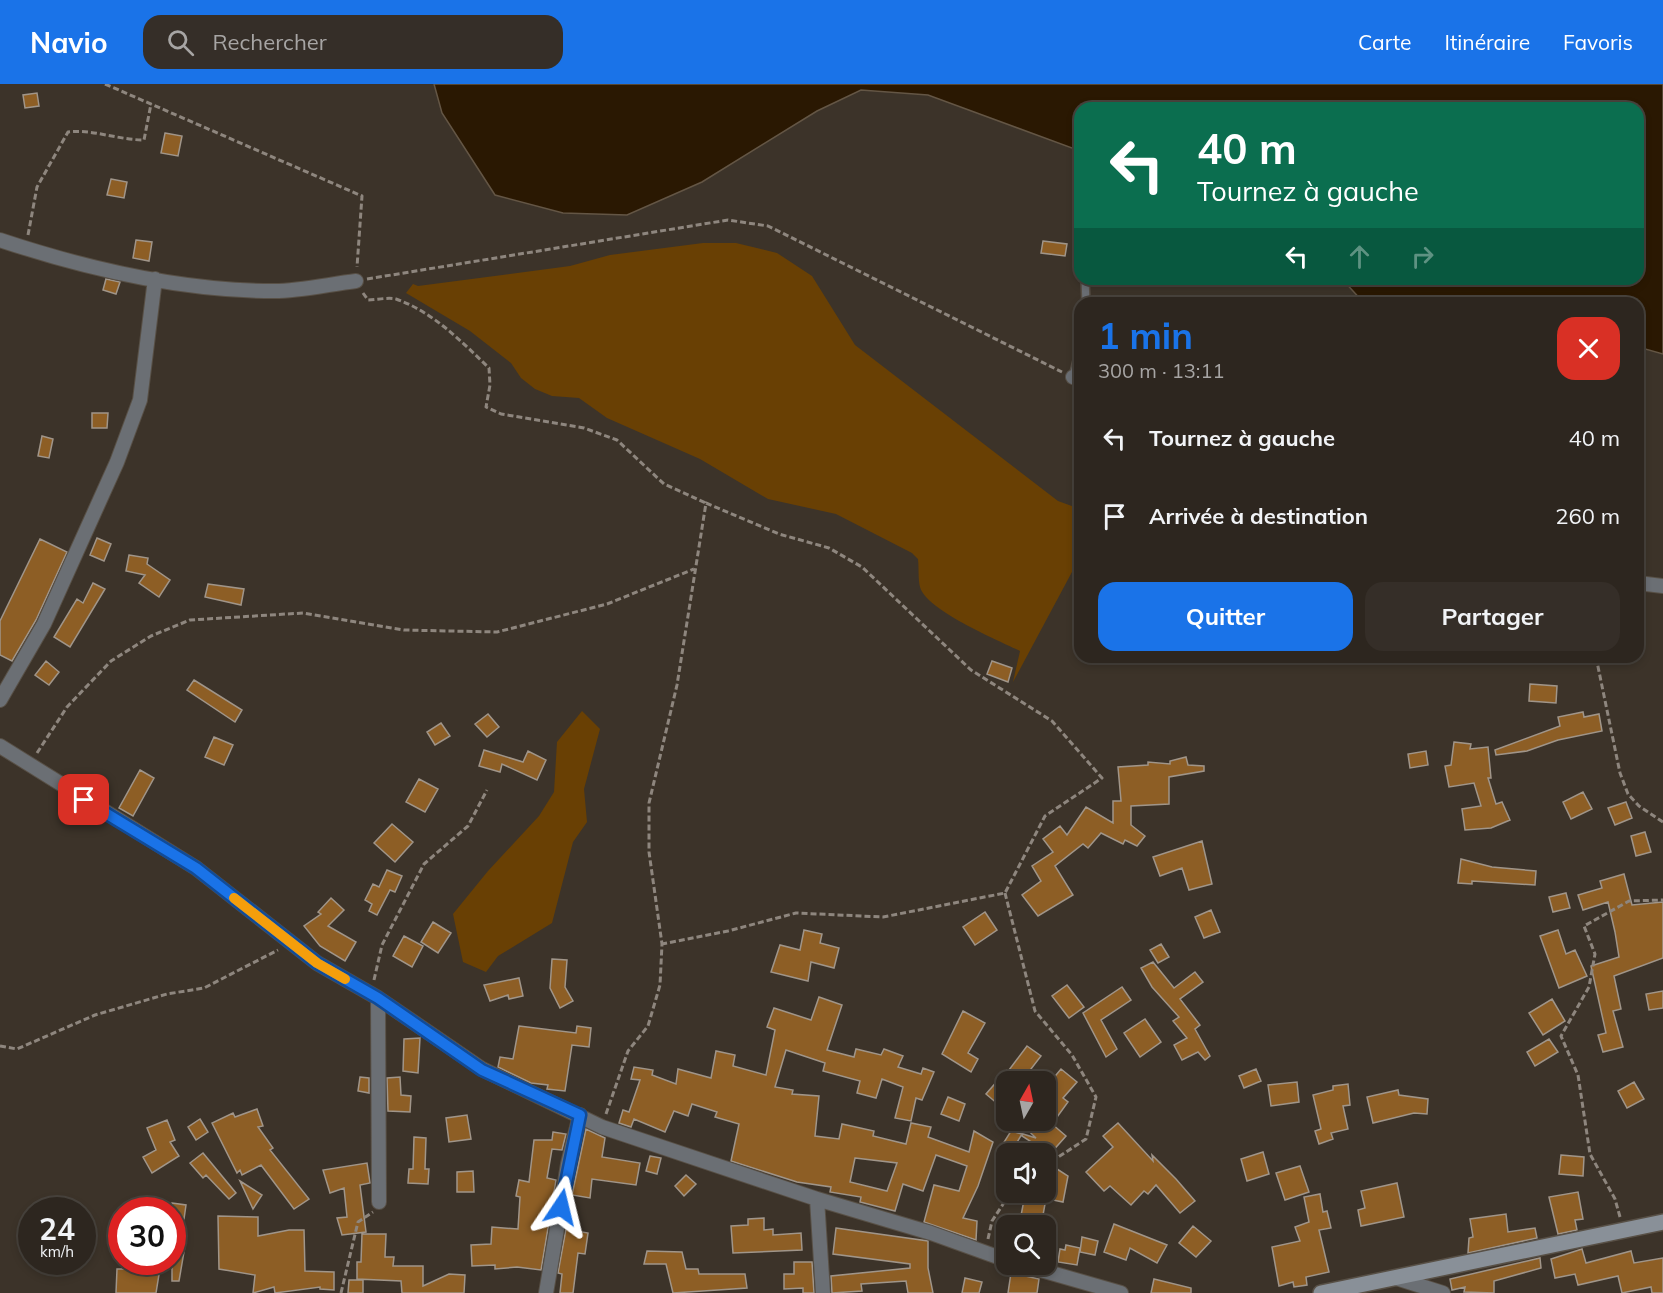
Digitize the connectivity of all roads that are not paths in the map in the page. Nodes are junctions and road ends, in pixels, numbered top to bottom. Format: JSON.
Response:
{"nodes":[{"id":1,"x":0,"y":240,"type":"edge"},
{"id":2,"x":155,"y":279,"type":"junction"},
{"id":3,"x":356,"y":280,"type":"road end"},
{"id":4,"x":1644,"y":584,"type":"edge"},
{"id":5,"x":1663,"y":586,"type":"edge"},
{"id":6,"x":0,"y":700,"type":"edge"},
{"id":7,"x":0,"y":746,"type":"edge"},
{"id":8,"x":375,"y":996,"type":"junction"},
{"id":9,"x":580,"y":1115,"type":"junction"},
{"id":10,"x":817,"y":1199,"type":"junction"},
{"id":11,"x":379,"y":1202,"type":"road end"},
{"id":12,"x":1663,"y":1222,"type":"edge"},
{"id":13,"x":996,"y":1256,"type":"edge"},
{"id":14,"x":1056,"y":1274,"type":"edge"},
{"id":15,"x":1395,"y":1278,"type":"junction"},
{"id":16,"x":546,"y":1293,"type":"edge"},
{"id":17,"x":823,"y":1293,"type":"edge"},
{"id":18,"x":1121,"y":1293,"type":"edge"},
{"id":19,"x":1321,"y":1293,"type":"edge"},
{"id":20,"x":1443,"y":1293,"type":"edge"}],
"edges":[{"from":1,"to":2,"type":"street"},
{"from":2,"to":3,"type":"street"},
{"from":2,"to":6,"type":"street"},
{"from":4,"to":5,"type":"street"},
{"from":7,"to":8,"type":"street"},
{"from":8,"to":9,"type":"street"},
{"from":8,"to":11,"type":"street"},
{"from":9,"to":10,"type":"street"},
{"from":9,"to":16,"type":"street"},
{"from":10,"to":13,"type":"street"},
{"from":10,"to":17,"type":"street"},
{"from":12,"to":15,"type":"street"},
{"from":14,"to":18,"type":"street"},
{"from":15,"to":19,"type":"street"},
{"from":15,"to":20,"type":"street"}]}
